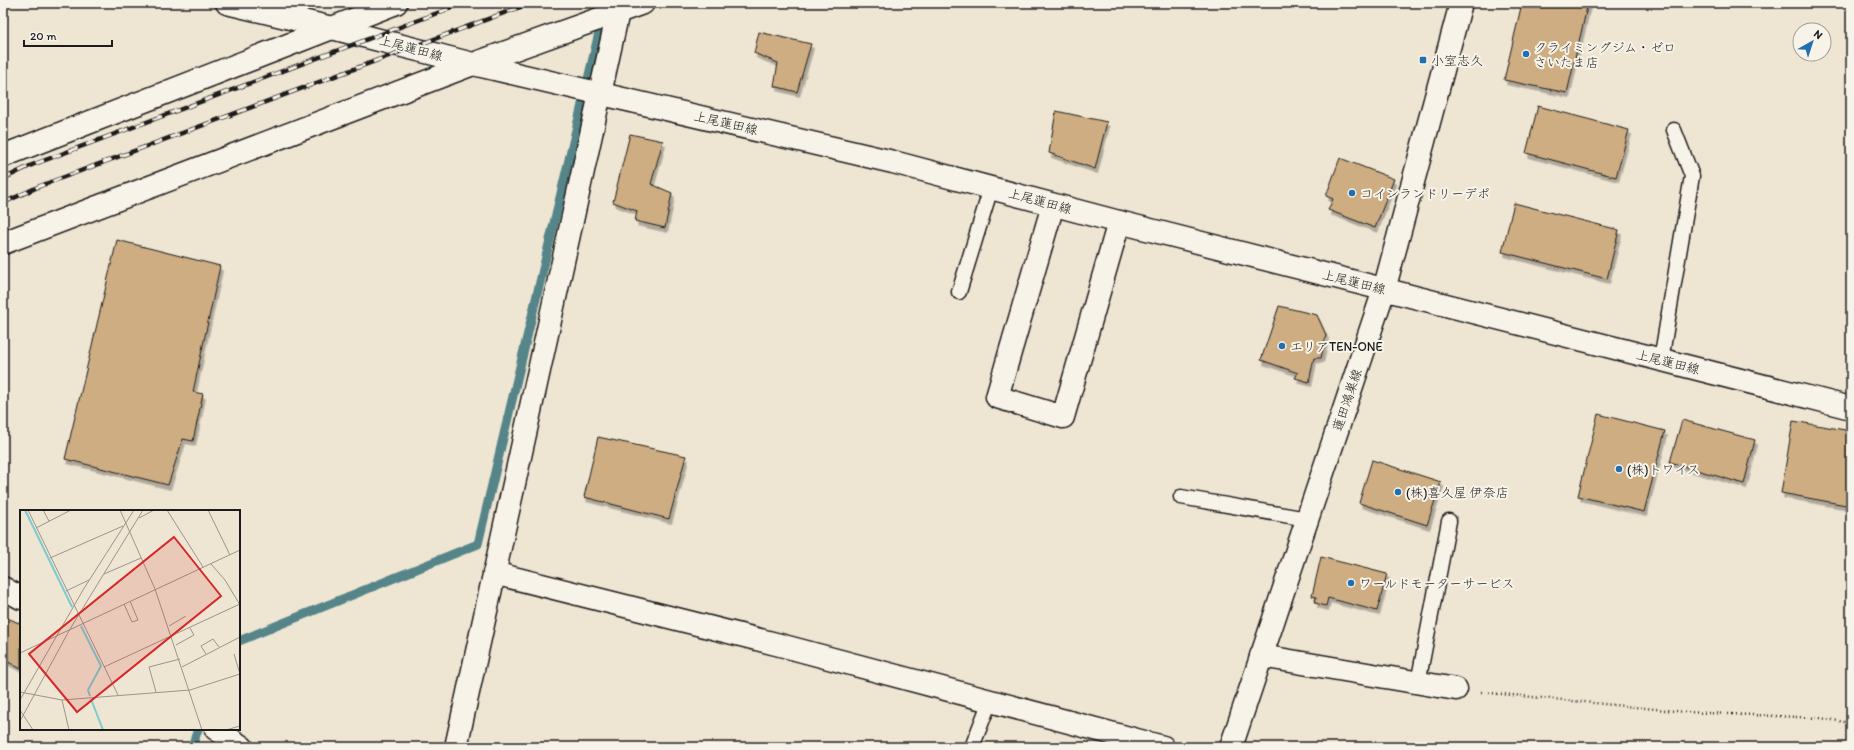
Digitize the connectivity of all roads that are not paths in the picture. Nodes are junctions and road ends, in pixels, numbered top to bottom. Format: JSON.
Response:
{"nodes":[{"id":1,"x":228,"y":3,"type":"edge"},
{"id":2,"x":396,"y":3,"type":"edge"},
{"id":3,"x":643,"y":3,"type":"edge"},
{"id":4,"x":1461,"y":3,"type":"edge"},
{"id":5,"x":619,"y":8,"type":"edge"},
{"id":6,"x":332,"y":28,"type":"junction"},
{"id":7,"x":473,"y":64,"type":"junction"},
{"id":8,"x":595,"y":92,"type":"junction"},
{"id":9,"x":1674,"y":130,"type":"dead end"},
{"id":10,"x":3,"y":156,"type":"edge"},
{"id":11,"x":991,"y":188,"type":"junction"},
{"id":12,"x":1053,"y":205,"type":"junction"},
{"id":13,"x":1119,"y":222,"type":"junction"},
{"id":14,"x":3,"y":243,"type":"edge"},
{"id":15,"x":1384,"y":290,"type":"junction"},
{"id":16,"x":959,"y":292,"type":"dead end"},
{"id":17,"x":1661,"y":360,"type":"junction"},
{"id":18,"x":1851,"y":408,"type":"edge"},
{"id":19,"x":1181,"y":497,"type":"dead end"},
{"id":20,"x":1307,"y":519,"type":"junction"},
{"id":21,"x":1449,"y":521,"type":"dead end"},
{"id":22,"x":494,"y":572,"type":"junction"},
{"id":23,"x":3,"y":588,"type":"edge"},
{"id":24,"x":20,"y":597,"type":"edge"},
{"id":25,"x":1261,"y":656,"type":"junction"},
{"id":26,"x":1418,"y":683,"type":"junction"},
{"id":27,"x":1456,"y":689,"type":"road end"},
{"id":28,"x":990,"y":701,"type":"junction"},
{"id":29,"x":217,"y":730,"type":"edge"},
{"id":30,"x":242,"y":747,"type":"edge"},
{"id":31,"x":456,"y":747,"type":"edge"},
{"id":32,"x":972,"y":747,"type":"edge"},
{"id":33,"x":1163,"y":747,"type":"edge"},
{"id":34,"x":1231,"y":747,"type":"edge"}],
"edges":[{"from":1,"to":6,"type":"street","name":"上尾蓮田線"},
{"from":2,"to":6,"type":"street"},
{"from":3,"to":5,"type":"street"},
{"from":4,"to":15,"type":"street","name":"蓮田鴻巣線"},
{"from":5,"to":7,"type":"street"},
{"from":5,"to":8,"type":"street"},
{"from":6,"to":7,"type":"street","name":"上尾蓮田線"},
{"from":6,"to":10,"type":"street"},
{"from":7,"to":8,"type":"street","name":"上尾蓮田線"},
{"from":7,"to":14,"type":"street"},
{"from":8,"to":11,"type":"street","name":"上尾蓮田線"},
{"from":8,"to":22,"type":"street"},
{"from":9,"to":17,"type":"lane"},
{"from":11,"to":12,"type":"street","name":"上尾蓮田線"},
{"from":11,"to":16,"type":"lane"},
{"from":12,"to":13,"type":"street","name":"上尾蓮田線"},
{"from":12,"to":13,"type":"street"},
{"from":13,"to":15,"type":"street","name":"上尾蓮田線"},
{"from":15,"to":17,"type":"street","name":"上尾蓮田線"},
{"from":15,"to":20,"type":"street","name":"蓮田鴻巣線"},
{"from":17,"to":18,"type":"street","name":"上尾蓮田線"},
{"from":19,"to":20,"type":"lane"},
{"from":20,"to":25,"type":"street","name":"蓮田鴻巣線"},
{"from":21,"to":26,"type":"lane"},
{"from":22,"to":28,"type":"street"},
{"from":22,"to":31,"type":"street"},
{"from":23,"to":24,"type":"street"},
{"from":25,"to":26,"type":"street"},
{"from":25,"to":34,"type":"street","name":"蓮田鴻巣線"},
{"from":26,"to":27,"type":"street"},
{"from":28,"to":32,"type":"lane"},
{"from":28,"to":33,"type":"street"},
{"from":29,"to":30,"type":"street"}]}
